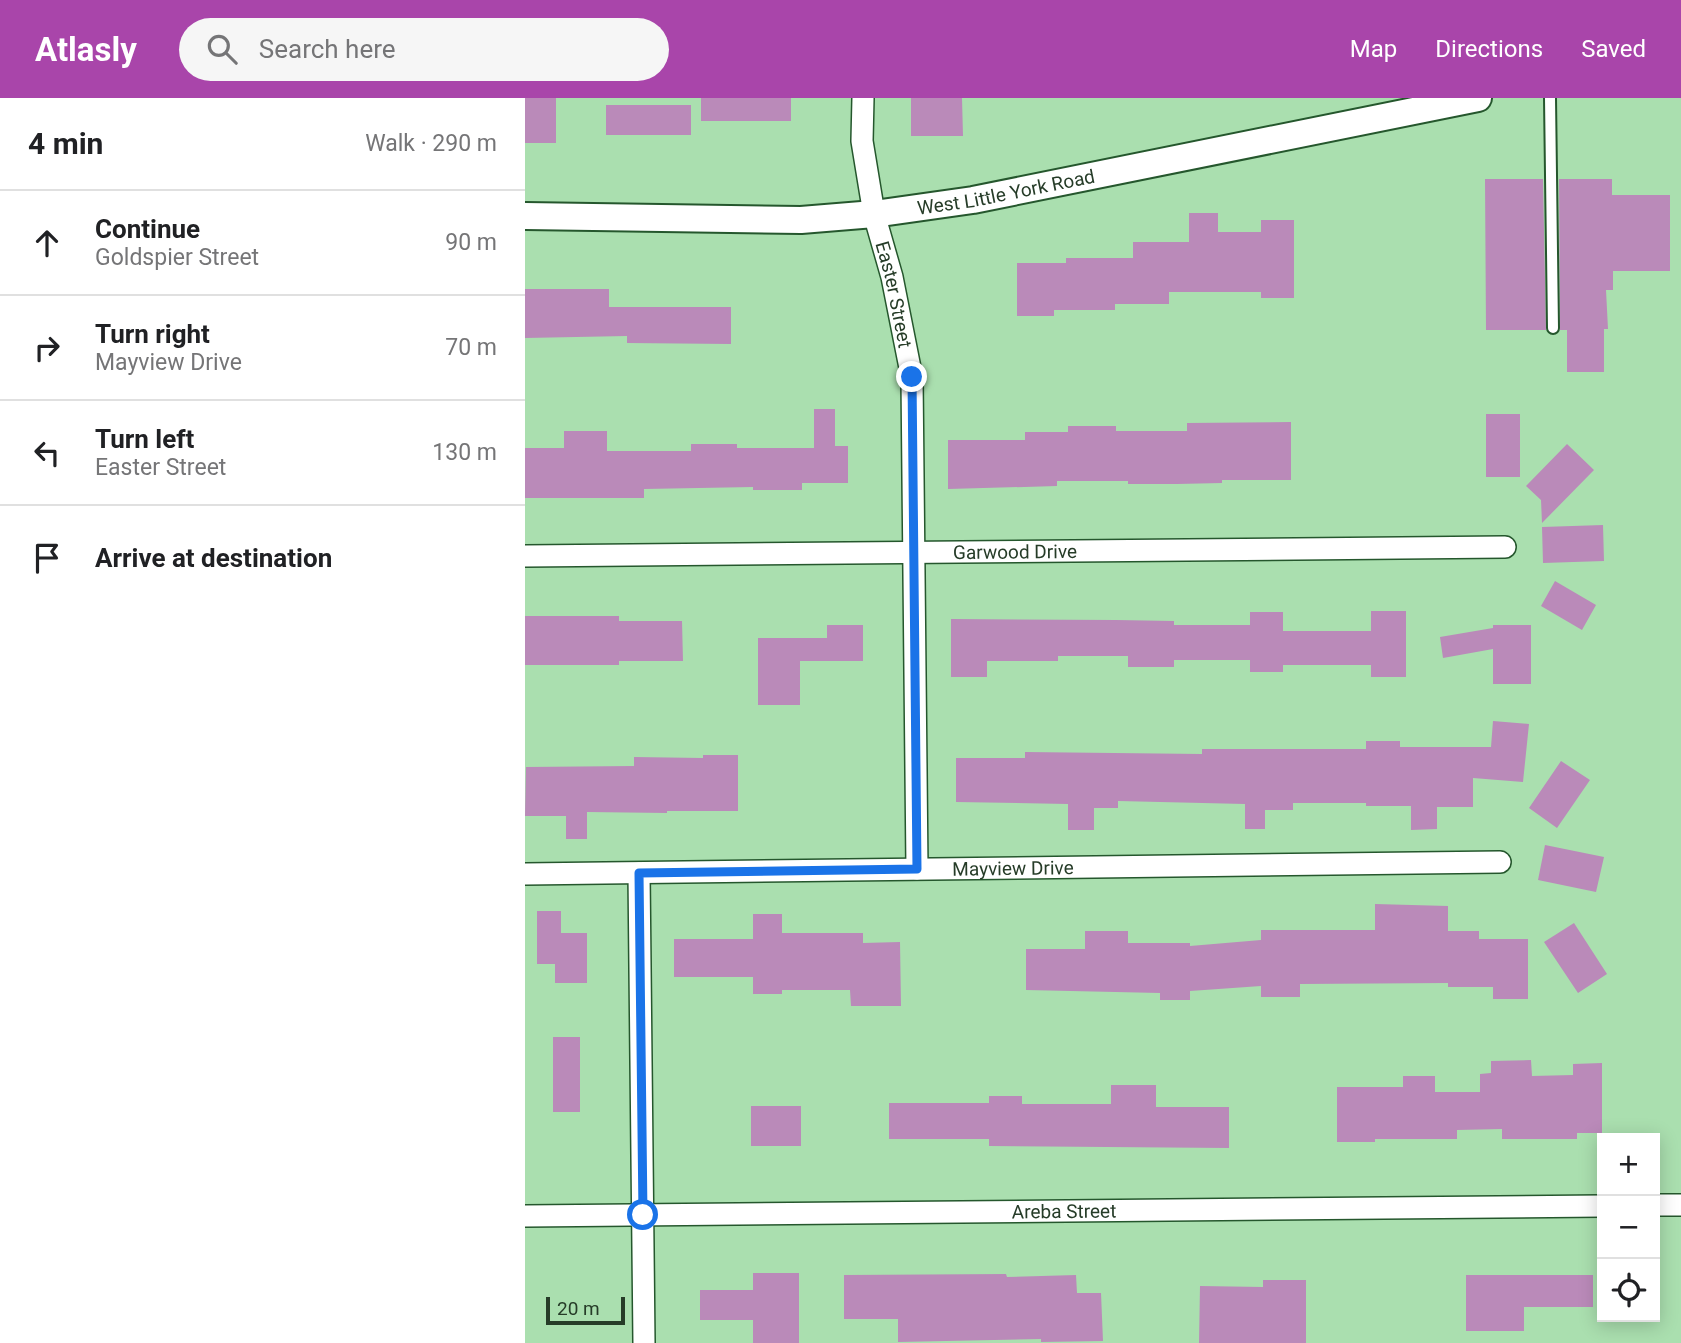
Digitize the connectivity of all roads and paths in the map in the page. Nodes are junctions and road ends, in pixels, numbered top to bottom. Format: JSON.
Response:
{"nodes":[{"id":1,"x":863,"y":98,"type":"edge"},
{"id":2,"x":1478,"y":98,"type":"edge"},
{"id":3,"x":1550,"y":98,"type":"edge"},
{"id":4,"x":874,"y":214,"type":"junction"},
{"id":5,"x":525,"y":216,"type":"edge"},
{"id":6,"x":1553,"y":328,"type":"dead end"},
{"id":7,"x":1505,"y":547,"type":"dead end"},
{"id":8,"x":912,"y":553,"type":"junction"},
{"id":9,"x":525,"y":556,"type":"edge"},
{"id":10,"x":1500,"y":862,"type":"dead end"},
{"id":11,"x":917,"y":869,"type":"junction"},
{"id":12,"x":639,"y":873,"type":"junction"},
{"id":13,"x":525,"y":874,"type":"edge"},
{"id":14,"x":1660,"y":1205,"type":"edge"},
{"id":15,"x":1681,"y":1205,"type":"edge"},
{"id":16,"x":1597,"y":1206,"type":"edge"},
{"id":17,"x":643,"y":1215,"type":"junction"},
{"id":18,"x":525,"y":1216,"type":"edge"},
{"id":19,"x":644,"y":1343,"type":"edge"}],
"edges":[{"from":1,"to":4,"type":"street","name":"Easter Street"},
{"from":2,"to":4,"type":"street","name":"West Little York Road"},
{"from":3,"to":6,"type":"lane"},
{"from":4,"to":5,"type":"street","name":"West Little York Road"},
{"from":4,"to":8,"type":"street","name":"Easter Street"},
{"from":7,"to":8,"type":"street","name":"Garwood Drive"},
{"from":8,"to":9,"type":"street","name":"Garwood Drive"},
{"from":8,"to":11,"type":"street","name":"Easter Street"},
{"from":10,"to":11,"type":"street","name":"Mayview Drive"},
{"from":11,"to":12,"type":"street","name":"Mayview Drive"},
{"from":12,"to":13,"type":"street","name":"Mayview Drive"},
{"from":12,"to":17,"type":"street"},
{"from":14,"to":15,"type":"street"},
{"from":16,"to":17,"type":"street","name":"Areba Street"},
{"from":17,"to":18,"type":"street","name":"Areba Street"},
{"from":17,"to":19,"type":"street"}]}
